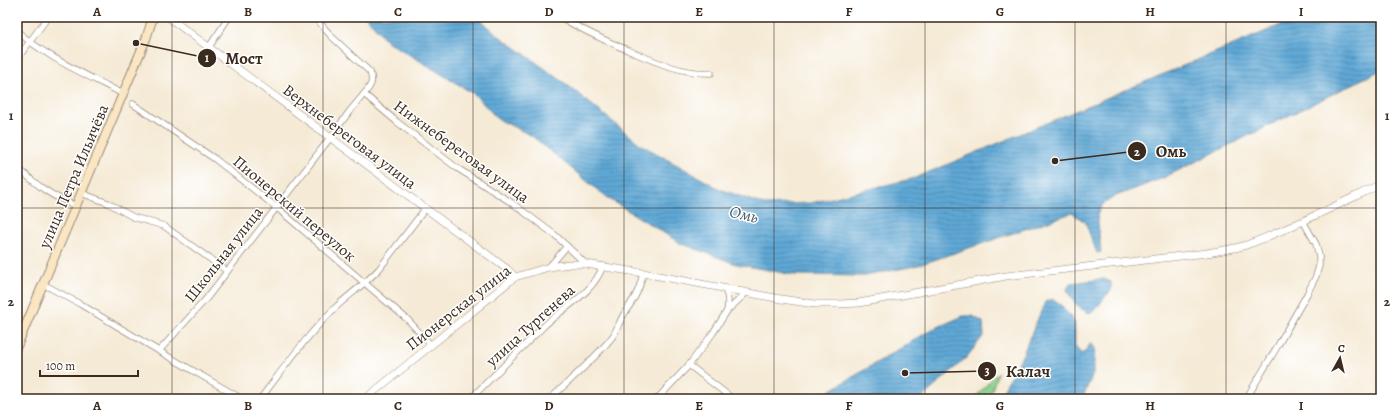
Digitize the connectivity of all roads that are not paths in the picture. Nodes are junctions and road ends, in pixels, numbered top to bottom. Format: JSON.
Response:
{"nodes":[{"id":1,"x":48,"y":17,"type":"edge"},
{"id":2,"x":153,"y":17,"type":"edge"},
{"id":3,"x":168,"y":17,"type":"edge"},
{"id":4,"x":230,"y":17,"type":"edge"},
{"id":5,"x":315,"y":17,"type":"edge"},
{"id":6,"x":561,"y":17,"type":"edge"},
{"id":7,"x":17,"y":31,"type":"edge"},
{"id":8,"x":29,"y":42,"type":"junction"},
{"id":9,"x":209,"y":47,"type":"junction"},
{"id":10,"x":17,"y":59,"type":"edge"},
{"id":11,"x":712,"y":73,"type":"dead end"},
{"id":12,"x":123,"y":94,"type":"junction"},
{"id":13,"x":364,"y":94,"type":"junction"},
{"id":14,"x":133,"y":104,"type":"dead end"},
{"id":15,"x":330,"y":138,"type":"junction"},
{"id":16,"x":17,"y":167,"type":"edge"},
{"id":17,"x":1381,"y":184,"type":"edge"},
{"id":18,"x":81,"y":193,"type":"junction"},
{"id":19,"x":76,"y":206,"type":"junction"},
{"id":20,"x":276,"y":207,"type":"junction"},
{"id":21,"x":425,"y":209,"type":"junction"},
{"id":22,"x":1303,"y":220,"type":"junction"},
{"id":23,"x":567,"y":246,"type":"junction"},
{"id":24,"x":586,"y":264,"type":"junction"},
{"id":25,"x":603,"y":266,"type":"junction"},
{"id":26,"x":549,"y":267,"type":"junction"},
{"id":27,"x":226,"y":271,"type":"junction"},
{"id":28,"x":643,"y":273,"type":"junction"},
{"id":29,"x":515,"y":277,"type":"junction"},
{"id":30,"x":364,"y":283,"type":"junction"},
{"id":31,"x":43,"y":284,"type":"junction"},
{"id":32,"x":725,"y":289,"type":"junction"},
{"id":33,"x":746,"y":293,"type":"junction"},
{"id":34,"x":727,"y":311,"type":"junction"},
{"id":35,"x":431,"y":345,"type":"junction"},
{"id":36,"x":17,"y":346,"type":"edge"},
{"id":37,"x":159,"y":352,"type":"junction"},
{"id":38,"x":690,"y":364,"type":"junction"},
{"id":39,"x":242,"y":399,"type":"edge"},
{"id":40,"x":260,"y":399,"type":"edge"},
{"id":41,"x":365,"y":399,"type":"edge"},
{"id":42,"x":470,"y":399,"type":"edge"},
{"id":43,"x":550,"y":399,"type":"edge"},
{"id":44,"x":657,"y":399,"type":"edge"},
{"id":45,"x":733,"y":399,"type":"edge"},
{"id":46,"x":1246,"y":399,"type":"edge"}],
"edges":[{"from":1,"to":8,"type":"street"},
{"from":2,"to":12,"type":"main road","name":"улица Петра Ильичёва"},
{"from":3,"to":9,"type":"street","name":"Верхнебереговая улица"},
{"from":4,"to":9,"type":"street"},
{"from":5,"to":13,"type":"street"},
{"from":6,"to":11,"type":"street"},
{"from":7,"to":8,"type":"street"},
{"from":8,"to":10,"type":"street"},
{"from":8,"to":12,"type":"street"},
{"from":9,"to":15,"type":"street","name":"Верхнебереговая улица"},
{"from":12,"to":18,"type":"main road","name":"улица Петра Ильичёва"},
{"from":13,"to":15,"type":"street","name":"Школьная улица"},
{"from":13,"to":23,"type":"street","name":"Нижнебереговая улица"},
{"from":14,"to":20,"type":"street","name":"Пионерский переулок"},
{"from":15,"to":20,"type":"street","name":"Школьная улица"},
{"from":15,"to":21,"type":"street","name":"Верхнебереговая улица"},
{"from":16,"to":19,"type":"street"},
{"from":17,"to":22,"type":"street","name":"Пионерская улица"},
{"from":18,"to":19,"type":"main road","name":"улица Петра Ильичёва"},
{"from":18,"to":27,"type":"street"},
{"from":19,"to":31,"type":"main road","name":"улица Петра Ильичёва"},
{"from":20,"to":27,"type":"street","name":"Школьная улица"},
{"from":20,"to":30,"type":"street","name":"Пионерский переулок"},
{"from":21,"to":29,"type":"street","name":"Верхнебереговая улица"},
{"from":21,"to":30,"type":"street"},
{"from":22,"to":33,"type":"street","name":"Пионерская улица"},
{"from":22,"to":46,"type":"street"},
{"from":23,"to":24,"type":"street","name":"Нижнебереговая улица"},
{"from":23,"to":26,"type":"street"},
{"from":24,"to":25,"type":"street","name":"Пионерская улица"},
{"from":24,"to":26,"type":"street","name":"Пионерская улица"},
{"from":25,"to":28,"type":"street","name":"Пионерская улица"},
{"from":25,"to":42,"type":"street","name":"улица Тургенева"},
{"from":26,"to":29,"type":"street","name":"Пионерская улица"},
{"from":27,"to":37,"type":"street","name":"Школьная улица"},
{"from":28,"to":32,"type":"street","name":"Пионерская улица"},
{"from":28,"to":43,"type":"street"},
{"from":29,"to":35,"type":"street","name":"Пионерская улица"},
{"from":30,"to":35,"type":"street","name":"Пионерский переулок"},
{"from":30,"to":40,"type":"street"},
{"from":31,"to":36,"type":"main road","name":"улица Петра Ильичёва"},
{"from":31,"to":37,"type":"street"},
{"from":32,"to":33,"type":"street","name":"Пионерская улица"},
{"from":32,"to":34,"type":"street"},
{"from":33,"to":34,"type":"street"},
{"from":34,"to":38,"type":"street"},
{"from":35,"to":41,"type":"street","name":"Пионерская улица"},
{"from":37,"to":39,"type":"street"},
{"from":38,"to":44,"type":"street"},
{"from":38,"to":45,"type":"street"}]}
